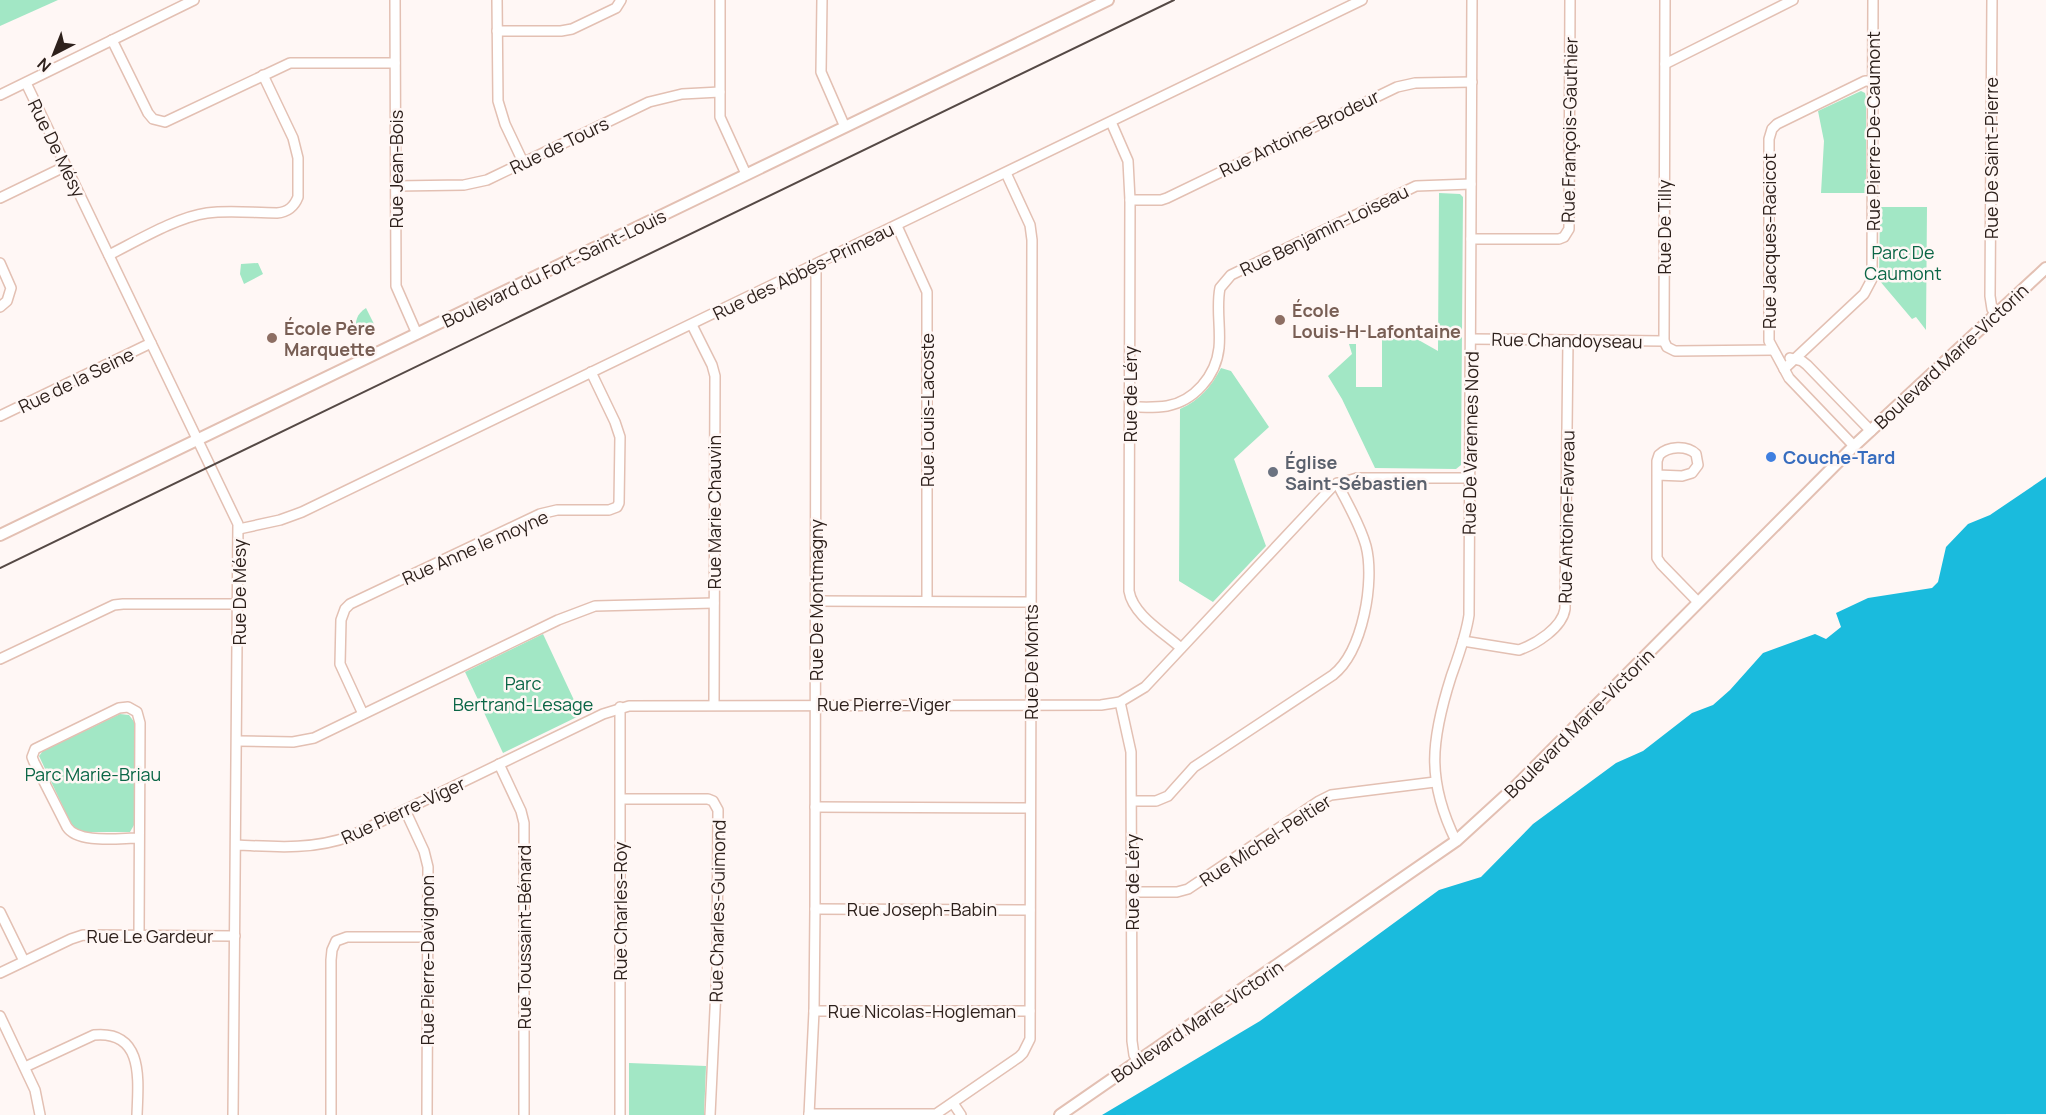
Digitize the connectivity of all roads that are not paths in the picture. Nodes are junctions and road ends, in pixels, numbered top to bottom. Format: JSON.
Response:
{"nodes":[{"id":1,"x":194,"y":0,"type":"edge"},
{"id":2,"x":395,"y":0,"type":"edge"},
{"id":3,"x":497,"y":0,"type":"edge"},
{"id":4,"x":621,"y":0,"type":"edge"},
{"id":5,"x":720,"y":0,"type":"edge"},
{"id":6,"x":822,"y":0,"type":"edge"},
{"id":7,"x":1107,"y":0,"type":"edge"},
{"id":8,"x":1362,"y":0,"type":"edge"},
{"id":9,"x":1472,"y":0,"type":"edge"},
{"id":10,"x":1570,"y":0,"type":"edge"},
{"id":11,"x":1665,"y":0,"type":"edge"},
{"id":12,"x":1793,"y":0,"type":"edge"},
{"id":13,"x":1873,"y":0,"type":"edge"},
{"id":14,"x":1992,"y":0,"type":"edge"},
{"id":15,"x":497,"y":31,"type":"junction"},
{"id":16,"x":112,"y":40,"type":"junction"},
{"id":17,"x":395,"y":63,"type":"junction"},
{"id":18,"x":1665,"y":64,"type":"junction"},
{"id":19,"x":263,"y":75,"type":"junction"},
{"id":20,"x":1874,"y":81,"type":"junction"},
{"id":21,"x":26,"y":82,"type":"junction"},
{"id":22,"x":1472,"y":82,"type":"junction"},
{"id":23,"x":720,"y":92,"type":"junction"},
{"id":24,"x":0,"y":95,"type":"edge"},
{"id":25,"x":1111,"y":122,"type":"junction"},
{"id":26,"x":845,"y":127,"type":"junction"},
{"id":27,"x":523,"y":162,"type":"junction"},
{"id":28,"x":66,"y":166,"type":"junction"},
{"id":29,"x":1006,"y":173,"type":"junction"},
{"id":30,"x":746,"y":174,"type":"junction"},
{"id":31,"x":1471,"y":184,"type":"junction"},
{"id":32,"x":396,"y":186,"type":"junction"},
{"id":33,"x":0,"y":198,"type":"edge"},
{"id":34,"x":1131,"y":200,"type":"junction"},
{"id":35,"x":897,"y":226,"type":"junction"},
{"id":36,"x":1471,"y":239,"type":"junction"},
{"id":37,"x":109,"y":255,"type":"junction"},
{"id":38,"x":0,"y":263,"type":"edge"},
{"id":39,"x":816,"y":265,"type":"junction"},
{"id":40,"x":2046,"y":268,"type":"edge"},
{"id":41,"x":0,"y":307,"type":"edge"},
{"id":42,"x":1995,"y":314,"type":"junction"},
{"id":43,"x":692,"y":325,"type":"junction"},
{"id":44,"x":417,"y":334,"type":"junction"},
{"id":45,"x":1471,"y":339,"type":"junction"},
{"id":46,"x":1568,"y":340,"type":"junction"},
{"id":47,"x":1664,"y":341,"type":"junction"},
{"id":48,"x":151,"y":343,"type":"junction"},
{"id":49,"x":1776,"y":353,"type":"junction"},
{"id":50,"x":1794,"y":359,"type":"junction"},
{"id":51,"x":1784,"y":369,"type":"junction"},
{"id":52,"x":591,"y":372,"type":"junction"},
{"id":53,"x":1130,"y":407,"type":"junction"},
{"id":54,"x":0,"y":416,"type":"edge"},
{"id":55,"x":1871,"y":431,"type":"junction"},
{"id":56,"x":198,"y":440,"type":"junction"},
{"id":57,"x":1854,"y":446,"type":"junction"},
{"id":58,"x":1657,"y":475,"type":"junction"},
{"id":59,"x":1469,"y":478,"type":"junction"},
{"id":60,"x":1337,"y":483,"type":"junction"},
{"id":61,"x":239,"y":530,"type":"junction"},
{"id":62,"x":0,"y":535,"type":"edge"},
{"id":63,"x":927,"y":601,"type":"junction"},
{"id":64,"x":816,"y":602,"type":"junction"},
{"id":65,"x":1030,"y":602,"type":"junction"},
{"id":66,"x":1698,"y":602,"type":"junction"},
{"id":67,"x":714,"y":603,"type":"junction"},
{"id":68,"x":239,"y":604,"type":"junction"},
{"id":69,"x":1463,"y":641,"type":"junction"},
{"id":70,"x":1181,"y":648,"type":"junction"},
{"id":71,"x":0,"y":659,"type":"edge"},
{"id":72,"x":1119,"y":702,"type":"junction"},
{"id":73,"x":815,"y":704,"type":"junction"},
{"id":74,"x":714,"y":705,"type":"junction"},
{"id":75,"x":1031,"y":705,"type":"junction"},
{"id":76,"x":620,"y":707,"type":"junction"},
{"id":77,"x":363,"y":714,"type":"junction"},
{"id":78,"x":237,"y":741,"type":"junction"},
{"id":79,"x":499,"y":764,"type":"junction"},
{"id":80,"x":1435,"y":782,"type":"junction"},
{"id":81,"x":621,"y":799,"type":"junction"},
{"id":82,"x":1132,"y":801,"type":"junction"},
{"id":83,"x":815,"y":807,"type":"junction"},
{"id":84,"x":1030,"y":808,"type":"junction"},
{"id":85,"x":405,"y":810,"type":"junction"},
{"id":86,"x":139,"y":838,"type":"junction"},
{"id":87,"x":1456,"y":841,"type":"junction"},
{"id":88,"x":237,"y":845,"type":"junction"},
{"id":89,"x":1132,"y":892,"type":"junction"},
{"id":90,"x":815,"y":909,"type":"junction"},
{"id":91,"x":1030,"y":910,"type":"junction"},
{"id":92,"x":0,"y":912,"type":"edge"},
{"id":93,"x":139,"y":935,"type":"junction"},
{"id":94,"x":235,"y":936,"type":"junction"},
{"id":95,"x":428,"y":937,"type":"junction"},
{"id":96,"x":24,"y":961,"type":"junction"},
{"id":97,"x":0,"y":973,"type":"edge"},
{"id":98,"x":814,"y":1011,"type":"junction"},
{"id":99,"x":1030,"y":1011,"type":"junction"},
{"id":100,"x":0,"y":1016,"type":"edge"},
{"id":101,"x":1138,"y":1062,"type":"junction"},
{"id":102,"x":25,"y":1067,"type":"junction"},
{"id":103,"x":953,"y":1103,"type":"junction"},
{"id":104,"x":809,"y":1114,"type":"edge"},
{"id":105,"x":40,"y":1115,"type":"edge"},
{"id":106,"x":137,"y":1115,"type":"edge"},
{"id":107,"x":233,"y":1115,"type":"edge"},
{"id":108,"x":331,"y":1115,"type":"edge"},
{"id":109,"x":427,"y":1115,"type":"edge"},
{"id":110,"x":524,"y":1115,"type":"edge"},
{"id":111,"x":620,"y":1115,"type":"edge"},
{"id":112,"x":710,"y":1115,"type":"edge"},
{"id":113,"x":961,"y":1115,"type":"edge"},
{"id":114,"x":1060,"y":1115,"type":"edge"}],
"edges":[{"from":1,"to":16,"type":"street"},
{"from":2,"to":17,"type":"street","name":"Rue Jean-Bois"},
{"from":3,"to":15,"type":"street"},
{"from":4,"to":15,"type":"street"},
{"from":5,"to":23,"type":"street"},
{"from":6,"to":26,"type":"street"},
{"from":7,"to":26,"type":"street","name":"Boulevard du Fort-Saint-Louis"},
{"from":8,"to":25,"type":"street","name":"Rue des Abbés-Primeau"},
{"from":9,"to":22,"type":"street","name":"Rue De Varennes Nord"},
{"from":10,"to":36,"type":"street","name":"Rue François-Gauthier"},
{"from":11,"to":18,"type":"street","name":"Rue De Tilly"},
{"from":12,"to":18,"type":"street"},
{"from":13,"to":20,"type":"street","name":"Rue Pierre-De-Caumont"},
{"from":14,"to":42,"type":"street","name":"Rue De Saint-Pierre"},
{"from":15,"to":27,"type":"street"},
{"from":16,"to":19,"type":"street"},
{"from":16,"to":21,"type":"street"},
{"from":17,"to":19,"type":"street"},
{"from":17,"to":32,"type":"street","name":"Rue Jean-Bois"},
{"from":18,"to":47,"type":"street","name":"Rue De Tilly"},
{"from":19,"to":37,"type":"street"},
{"from":20,"to":49,"type":"street","name":"Rue Jacques-Racicot"},
{"from":20,"to":50,"type":"street","name":"Rue Pierre-De-Caumont"},
{"from":21,"to":24,"type":"street"},
{"from":21,"to":28,"type":"street","name":"Rue De Mésy"},
{"from":22,"to":31,"type":"street","name":"Rue De Varennes Nord"},
{"from":22,"to":34,"type":"street","name":"Rue Antoine-Brodeur"},
{"from":23,"to":27,"type":"street","name":"Rue de Tours"},
{"from":23,"to":30,"type":"street"},
{"from":25,"to":29,"type":"street","name":"Rue des Abbés-Primeau"},
{"from":25,"to":34,"type":"street","name":"Rue de Léry"},
{"from":26,"to":30,"type":"street","name":"Boulevard du Fort-Saint-Louis"},
{"from":27,"to":32,"type":"street","name":"Rue de Tours"},
{"from":28,"to":33,"type":"street"},
{"from":28,"to":37,"type":"street","name":"Rue De Mésy"},
{"from":29,"to":35,"type":"street","name":"Rue des Abbés-Primeau"},
{"from":29,"to":65,"type":"street","name":"Rue De Monts"},
{"from":30,"to":44,"type":"street","name":"Boulevard du Fort-Saint-Louis"},
{"from":31,"to":36,"type":"street","name":"Rue De Varennes Nord"},
{"from":31,"to":53,"type":"street","name":"Rue Benjamin-Loiseau"},
{"from":32,"to":44,"type":"street","name":"Rue Jean-Bois"},
{"from":34,"to":53,"type":"street","name":"Rue de Léry"},
{"from":35,"to":39,"type":"street","name":"Rue des Abbés-Primeau"},
{"from":35,"to":63,"type":"street","name":"Rue Louis-Lacoste"},
{"from":36,"to":45,"type":"street","name":"Rue De Varennes Nord"},
{"from":37,"to":48,"type":"street","name":"Rue De Mésy"},
{"from":38,"to":41,"type":"street"},
{"from":39,"to":43,"type":"street","name":"Rue des Abbés-Primeau"},
{"from":39,"to":64,"type":"street","name":"Rue De Montmagny"},
{"from":40,"to":42,"type":"street","name":"Boulevard Marie-Victorin"},
{"from":42,"to":55,"type":"street","name":"Boulevard Marie-Victorin"},
{"from":43,"to":52,"type":"street","name":"Rue des Abbés-Primeau"},
{"from":43,"to":67,"type":"street","name":"Rue Marie Chauvin"},
{"from":44,"to":56,"type":"street","name":"Boulevard du Fort-Saint-Louis"},
{"from":45,"to":46,"type":"street","name":"Rue Chandoyseau"},
{"from":45,"to":59,"type":"street","name":"Rue De Varennes Nord"},
{"from":46,"to":47,"type":"street","name":"Rue Chandoyseau"},
{"from":46,"to":69,"type":"street","name":"Rue Antoine-Favreau"},
{"from":47,"to":49,"type":"street"},
{"from":48,"to":54,"type":"street","name":"Rue de la Seine"},
{"from":48,"to":56,"type":"street","name":"Rue De Mésy"},
{"from":49,"to":50,"type":"street","name":"Rue Jacques-Racicot"},
{"from":49,"to":51,"type":"street","name":"Rue Jacques-Racicot"},
{"from":50,"to":51,"type":"street","name":"Rue Pierre-De-Caumont"},
{"from":50,"to":55,"type":"street","name":"Rue Jacques-Racicot"},
{"from":51,"to":57,"type":"street","name":"Rue Jacques-Racicot"},
{"from":52,"to":61,"type":"street","name":"Rue des Abbés-Primeau"},
{"from":52,"to":77,"type":"street","name":"Rue Anne le moyne"},
{"from":53,"to":70,"type":"street","name":"Rue de Léry"},
{"from":55,"to":57,"type":"street","name":"Boulevard Marie-Victorin"},
{"from":56,"to":61,"type":"street","name":"Rue De Mésy"},
{"from":56,"to":62,"type":"street","name":"Boulevard du Fort-Saint-Louis"},
{"from":57,"to":66,"type":"street","name":"Boulevard Marie-Victorin"},
{"from":58,"to":58,"type":"street"},
{"from":58,"to":66,"type":"street"},
{"from":59,"to":60,"type":"street"},
{"from":59,"to":69,"type":"street","name":"Rue De Varennes Nord"},
{"from":60,"to":70,"type":"street","name":"Rue Pierre-Viger"},
{"from":60,"to":82,"type":"street"},
{"from":61,"to":68,"type":"street","name":"Rue De Mésy"},
{"from":63,"to":64,"type":"street"},
{"from":63,"to":65,"type":"street"},
{"from":64,"to":73,"type":"street","name":"Rue De Montmagny"},
{"from":65,"to":75,"type":"street","name":"Rue De Monts"},
{"from":66,"to":87,"type":"street","name":"Boulevard Marie-Victorin"},
{"from":67,"to":74,"type":"street","name":"Rue Marie Chauvin"},
{"from":67,"to":77,"type":"street"},
{"from":68,"to":71,"type":"street"},
{"from":68,"to":78,"type":"street","name":"Rue De Mésy"},
{"from":69,"to":80,"type":"street","name":"Rue De Varennes Nord"},
{"from":70,"to":72,"type":"street","name":"Rue Pierre-Viger"},
{"from":72,"to":75,"type":"street","name":"Rue Pierre-Viger"},
{"from":72,"to":82,"type":"street","name":"Rue de Léry"},
{"from":73,"to":74,"type":"street","name":"Rue Pierre-Viger"},
{"from":73,"to":75,"type":"street","name":"Rue Pierre-Viger"},
{"from":73,"to":83,"type":"street","name":"Rue De Montmagny"},
{"from":74,"to":76,"type":"street","name":"Rue Pierre-Viger"},
{"from":75,"to":84,"type":"street","name":"Rue De Monts"},
{"from":76,"to":79,"type":"street","name":"Rue Pierre-Viger"},
{"from":76,"to":81,"type":"street","name":"Rue Charles-Roy"},
{"from":77,"to":78,"type":"street"},
{"from":78,"to":88,"type":"street","name":"Rue De Mésy"},
{"from":79,"to":85,"type":"street","name":"Rue Pierre-Viger"},
{"from":79,"to":110,"type":"street","name":"Rue Toussaint-Bénard"},
{"from":80,"to":87,"type":"street","name":"Rue De Varennes Nord"},
{"from":80,"to":89,"type":"street","name":"Rue Michel-Peltier"},
{"from":81,"to":111,"type":"street","name":"Rue Charles-Roy"},
{"from":81,"to":112,"type":"street","name":"Rue Charles-Guimond"},
{"from":82,"to":89,"type":"street","name":"Rue de Léry"},
{"from":83,"to":84,"type":"street"},
{"from":83,"to":90,"type":"street","name":"Rue De Montmagny"},
{"from":84,"to":91,"type":"street","name":"Rue De Monts"},
{"from":85,"to":88,"type":"street","name":"Rue Pierre-Viger"},
{"from":85,"to":95,"type":"street","name":"Rue Pierre-Davignon"},
{"from":86,"to":86,"type":"street"},
{"from":86,"to":93,"type":"street"},
{"from":87,"to":101,"type":"street","name":"Boulevard Marie-Victorin"},
{"from":88,"to":94,"type":"street","name":"Rue De Mésy"},
{"from":89,"to":101,"type":"street","name":"Rue de Léry"},
{"from":90,"to":91,"type":"street","name":"Rue Joseph-Babin"},
{"from":90,"to":98,"type":"street","name":"Rue De Montmagny"},
{"from":91,"to":99,"type":"street","name":"Rue De Monts"},
{"from":92,"to":96,"type":"street"},
{"from":93,"to":94,"type":"street","name":"Rue Le Gardeur"},
{"from":93,"to":96,"type":"street","name":"Rue Le Gardeur"},
{"from":94,"to":107,"type":"street","name":"Rue De Mésy"},
{"from":95,"to":108,"type":"street"},
{"from":95,"to":109,"type":"street","name":"Rue Pierre-Davignon"},
{"from":96,"to":97,"type":"street","name":"Rue Le Gardeur"},
{"from":98,"to":99,"type":"street","name":"Rue Nicolas-Hogleman"},
{"from":98,"to":104,"type":"street","name":"Rue De Montmagny"},
{"from":99,"to":103,"type":"street","name":"Rue De Monts"},
{"from":100,"to":102,"type":"street"},
{"from":101,"to":114,"type":"street","name":"Boulevard Marie-Victorin"},
{"from":102,"to":105,"type":"street"},
{"from":102,"to":106,"type":"street"},
{"from":103,"to":104,"type":"street","name":"Rue De Monts"},
{"from":103,"to":113,"type":"street"}]}
